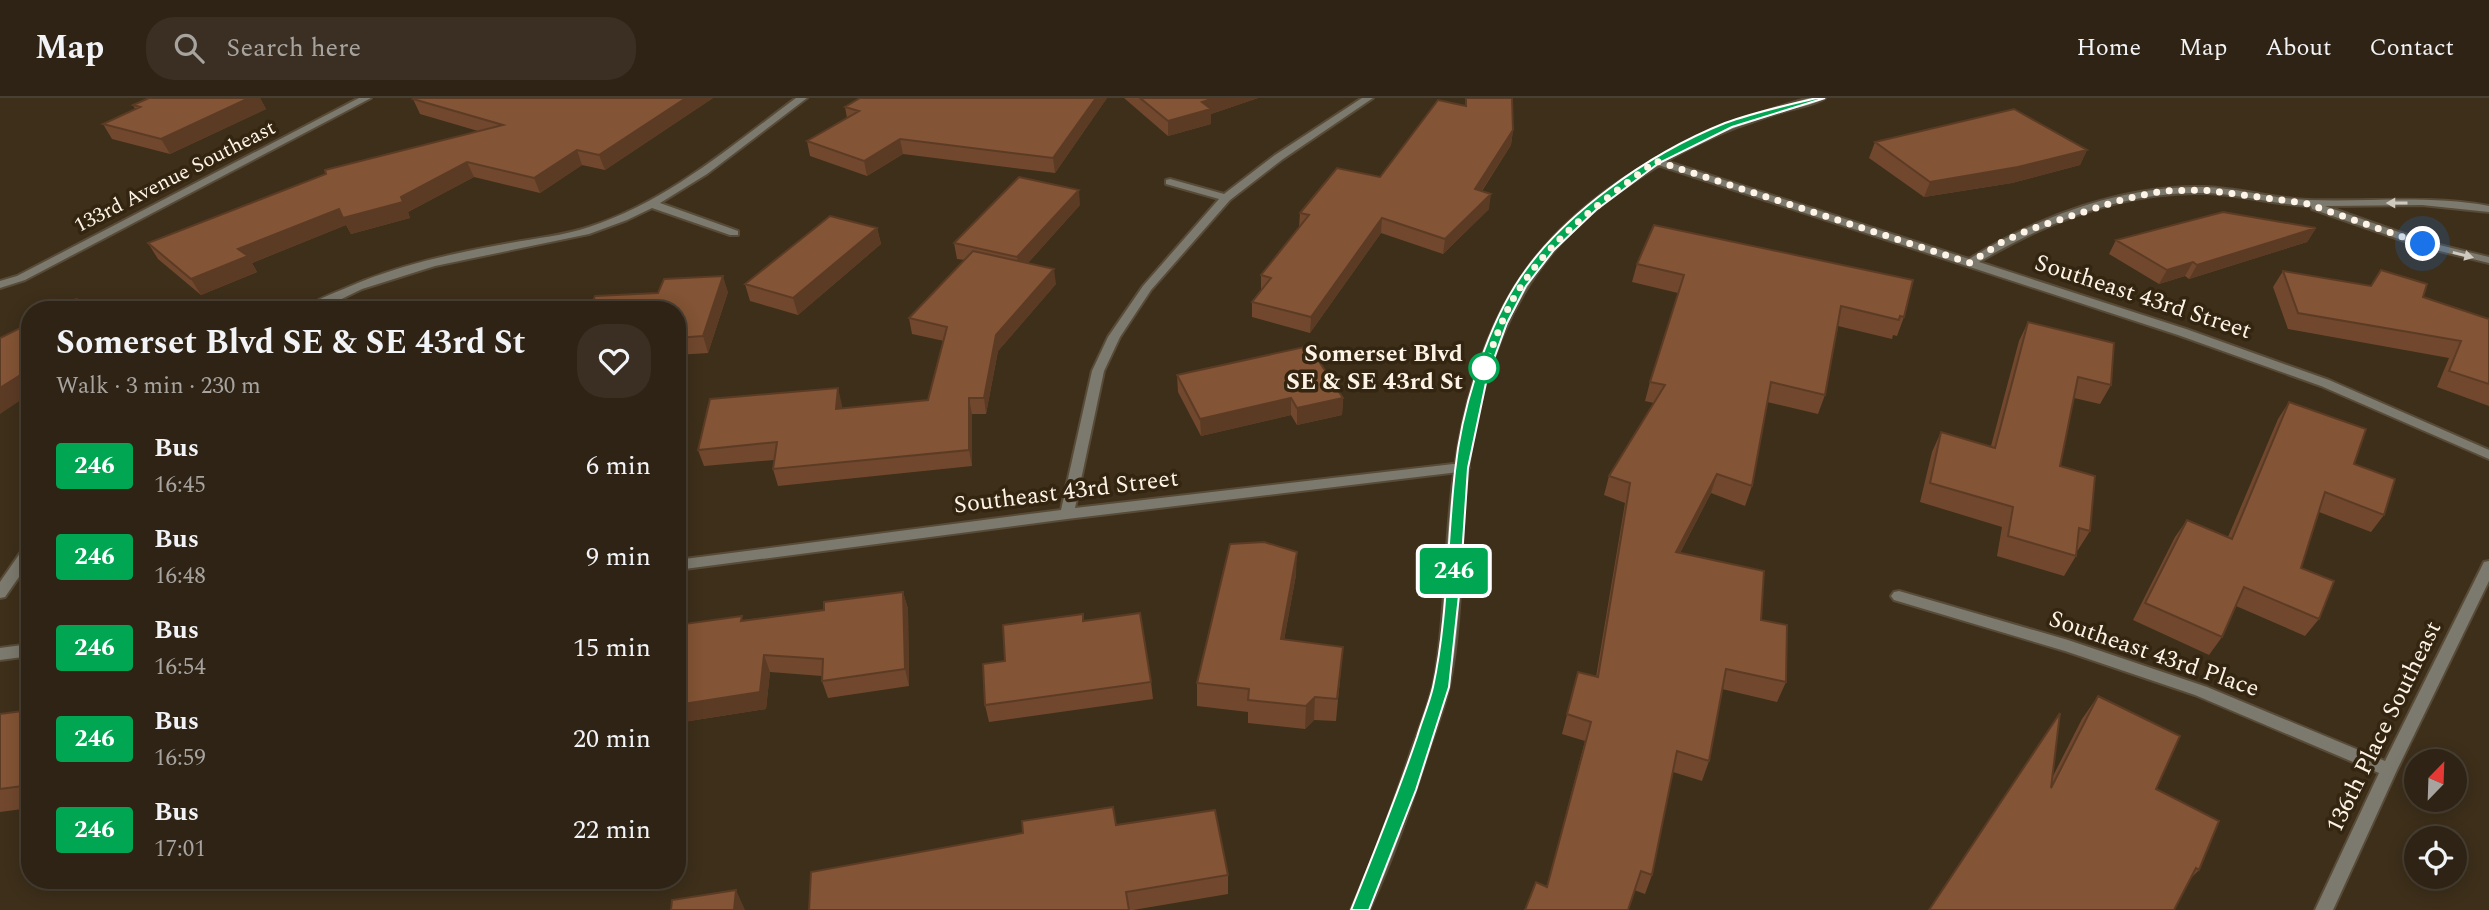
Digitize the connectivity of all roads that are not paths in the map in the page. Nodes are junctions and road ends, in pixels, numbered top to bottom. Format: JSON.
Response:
{"nodes":[{"id":1,"x":366,"y":98,"type":"edge"},
{"id":2,"x":802,"y":98,"type":"edge"},
{"id":3,"x":1368,"y":98,"type":"edge"},
{"id":4,"x":1820,"y":98,"type":"edge"},
{"id":5,"x":1656,"y":161,"type":"junction"},
{"id":6,"x":1170,"y":182,"type":"dead end"},
{"id":7,"x":1226,"y":198,"type":"junction"},
{"id":8,"x":2305,"y":203,"type":"junction"},
{"id":9,"x":652,"y":204,"type":"junction"},
{"id":10,"x":2489,"y":209,"type":"edge"},
{"id":11,"x":734,"y":233,"type":"dead end"},
{"id":12,"x":2489,"y":260,"type":"edge"},
{"id":13,"x":1970,"y":263,"type":"junction"},
{"id":14,"x":0,"y":285,"type":"edge"},
{"id":15,"x":325,"y":301,"type":"edge"},
{"id":16,"x":2489,"y":455,"type":"edge"},
{"id":17,"x":1462,"y":468,"type":"junction"},
{"id":18,"x":1067,"y":514,"type":"junction"},
{"id":19,"x":21,"y":563,"type":"edge"},
{"id":20,"x":686,"y":564,"type":"edge"},
{"id":21,"x":2489,"y":565,"type":"edge"},
{"id":22,"x":0,"y":593,"type":"edge"},
{"id":23,"x":1899,"y":596,"type":"dead end"},
{"id":24,"x":21,"y":651,"type":"edge"},
{"id":25,"x":0,"y":654,"type":"edge"},
{"id":26,"x":2389,"y":769,"type":"junction"},
{"id":27,"x":1360,"y":910,"type":"edge"},
{"id":28,"x":2324,"y":910,"type":"edge"}],
"edges":[{"from":1,"to":14,"type":"street","name":"133rd Avenue Southeast"},
{"from":2,"to":9,"type":"street"},
{"from":3,"to":7,"type":"street"},
{"from":4,"to":5,"type":"street"},
{"from":5,"to":13,"type":"street","name":"Southeast 43rd Street"},
{"from":5,"to":17,"type":"street"},
{"from":6,"to":7,"type":"street"},
{"from":7,"to":18,"type":"street"},
{"from":10,"to":8,"type":"street","one_way":true},
{"from":8,"to":12,"type":"street","one_way":true},
{"from":8,"to":13,"type":"street"},
{"from":9,"to":11,"type":"street"},
{"from":9,"to":15,"type":"street"},
{"from":13,"to":16,"type":"street","name":"Southeast 43rd Street"},
{"from":17,"to":18,"type":"street","name":"Southeast 43rd Street"},
{"from":17,"to":27,"type":"street"},
{"from":18,"to":20,"type":"street","name":"Southeast 43rd Street"},
{"from":19,"to":22,"type":"street"},
{"from":21,"to":26,"type":"street","name":"136th Place Southeast"},
{"from":23,"to":26,"type":"street","name":"Southeast 43rd Place"},
{"from":24,"to":25,"type":"street"},
{"from":26,"to":28,"type":"street","name":"136th Place Southeast"}]}
